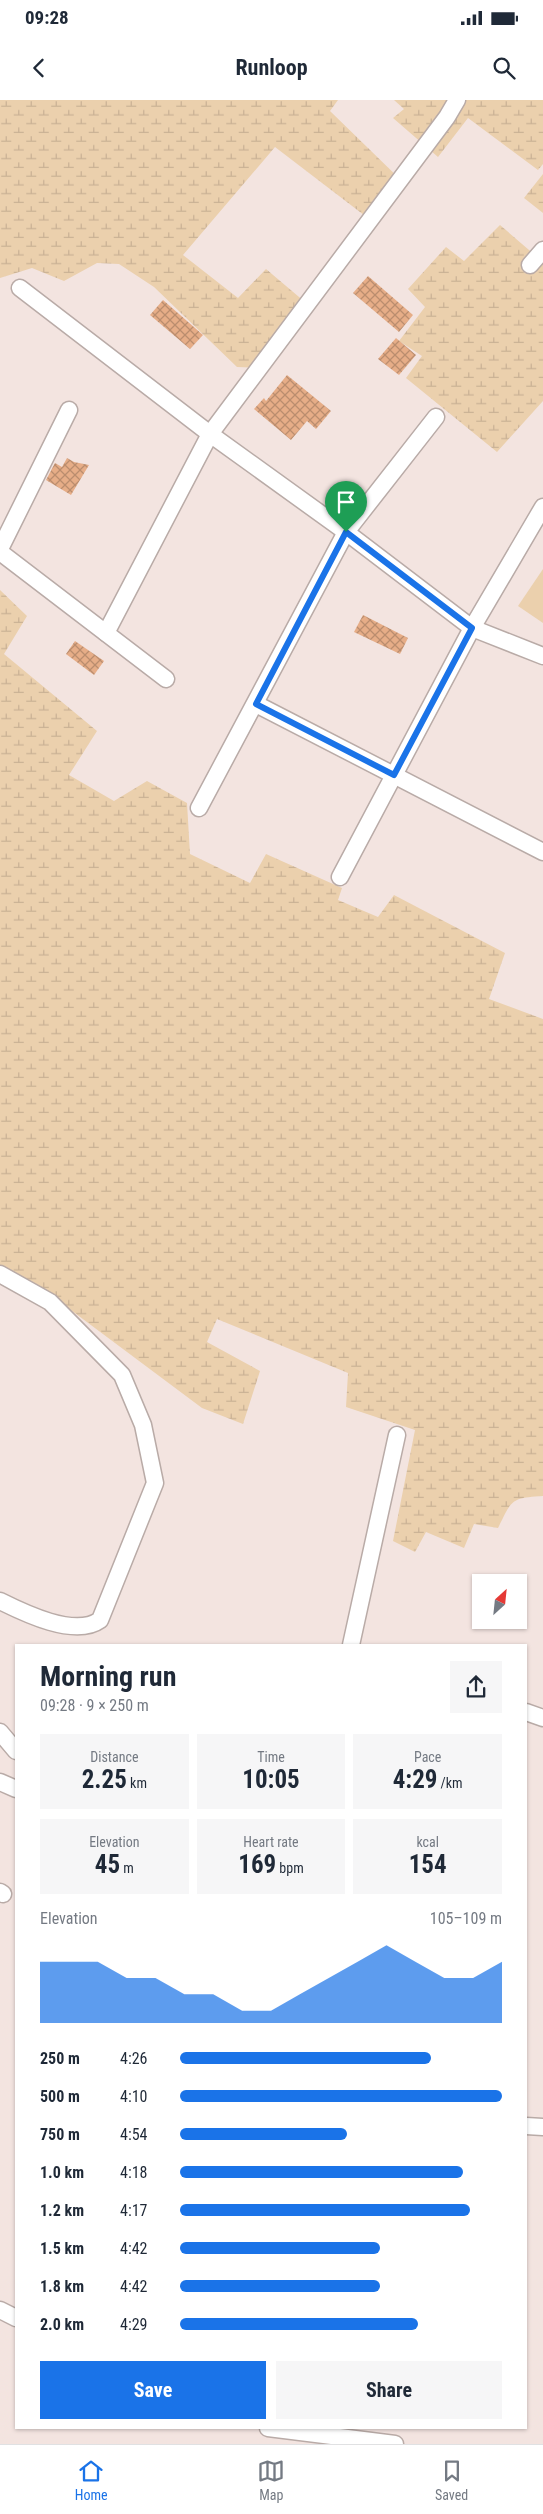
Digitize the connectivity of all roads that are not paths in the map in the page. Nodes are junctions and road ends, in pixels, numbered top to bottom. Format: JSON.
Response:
{"nodes":[{"id":1,"x":457,"y":100,"type":"edge"},
{"id":2,"x":543,"y":250,"type":"edge"},
{"id":3,"x":530,"y":265,"type":"dead end"},
{"id":4,"x":20,"y":288,"type":"dead end"},
{"id":5,"x":69,"y":410,"type":"dead end"},
{"id":6,"x":436,"y":417,"type":"dead end"},
{"id":7,"x":210,"y":434,"type":"junction"},
{"id":8,"x":543,"y":507,"type":"edge"},
{"id":9,"x":346,"y":532,"type":"junction"},
{"id":10,"x":0,"y":550,"type":"edge"},
{"id":11,"x":472,"y":628,"type":"junction"},
{"id":12,"x":106,"y":633,"type":"junction"},
{"id":13,"x":543,"y":656,"type":"edge"},
{"id":14,"x":166,"y":679,"type":"dead end"},
{"id":15,"x":256,"y":704,"type":"junction"},
{"id":16,"x":394,"y":775,"type":"junction"},
{"id":17,"x":199,"y":808,"type":"dead end"},
{"id":18,"x":543,"y":852,"type":"edge"},
{"id":19,"x":340,"y":877,"type":"dead end"},
{"id":20,"x":0,"y":1274,"type":"edge"},
{"id":21,"x":398,"y":1435,"type":"dead end"},
{"id":22,"x":0,"y":1601,"type":"edge"},
{"id":23,"x":351,"y":1644,"type":"edge"},
{"id":24,"x":527,"y":1712,"type":"edge"},
{"id":25,"x":543,"y":1718,"type":"edge"},
{"id":26,"x":0,"y":1732,"type":"edge"},
{"id":27,"x":15,"y":1750,"type":"edge"},
{"id":28,"x":0,"y":1782,"type":"edge"},
{"id":29,"x":15,"y":1789,"type":"edge"},
{"id":30,"x":527,"y":2126,"type":"edge"},
{"id":31,"x":543,"y":2127,"type":"edge"},
{"id":32,"x":0,"y":2310,"type":"edge"},
{"id":33,"x":15,"y":2318,"type":"edge"},
{"id":34,"x":276,"y":2429,"type":"edge"},
{"id":35,"x":328,"y":2436,"type":"edge"},
{"id":36,"x":395,"y":2444,"type":"edge"}],
"edges":[{"from":1,"to":7,"type":"street"},
{"from":2,"to":3,"type":"street"},
{"from":4,"to":7,"type":"street"},
{"from":5,"to":10,"type":"street"},
{"from":6,"to":9,"type":"street"},
{"from":7,"to":9,"type":"street"},
{"from":7,"to":12,"type":"street"},
{"from":8,"to":11,"type":"street"},
{"from":9,"to":11,"type":"street"},
{"from":9,"to":15,"type":"street"},
{"from":10,"to":12,"type":"street"},
{"from":11,"to":13,"type":"street"},
{"from":11,"to":16,"type":"street"},
{"from":12,"to":14,"type":"street"},
{"from":15,"to":16,"type":"street"},
{"from":15,"to":17,"type":"street"},
{"from":16,"to":18,"type":"street"},
{"from":16,"to":19,"type":"street"},
{"from":20,"to":22,"type":"street"},
{"from":21,"to":23,"type":"street"},
{"from":24,"to":25,"type":"street"},
{"from":26,"to":27,"type":"street"},
{"from":28,"to":29,"type":"street"},
{"from":30,"to":31,"type":"street"},
{"from":32,"to":33,"type":"street"},
{"from":34,"to":35,"type":"street"},
{"from":35,"to":36,"type":"street"}]}
